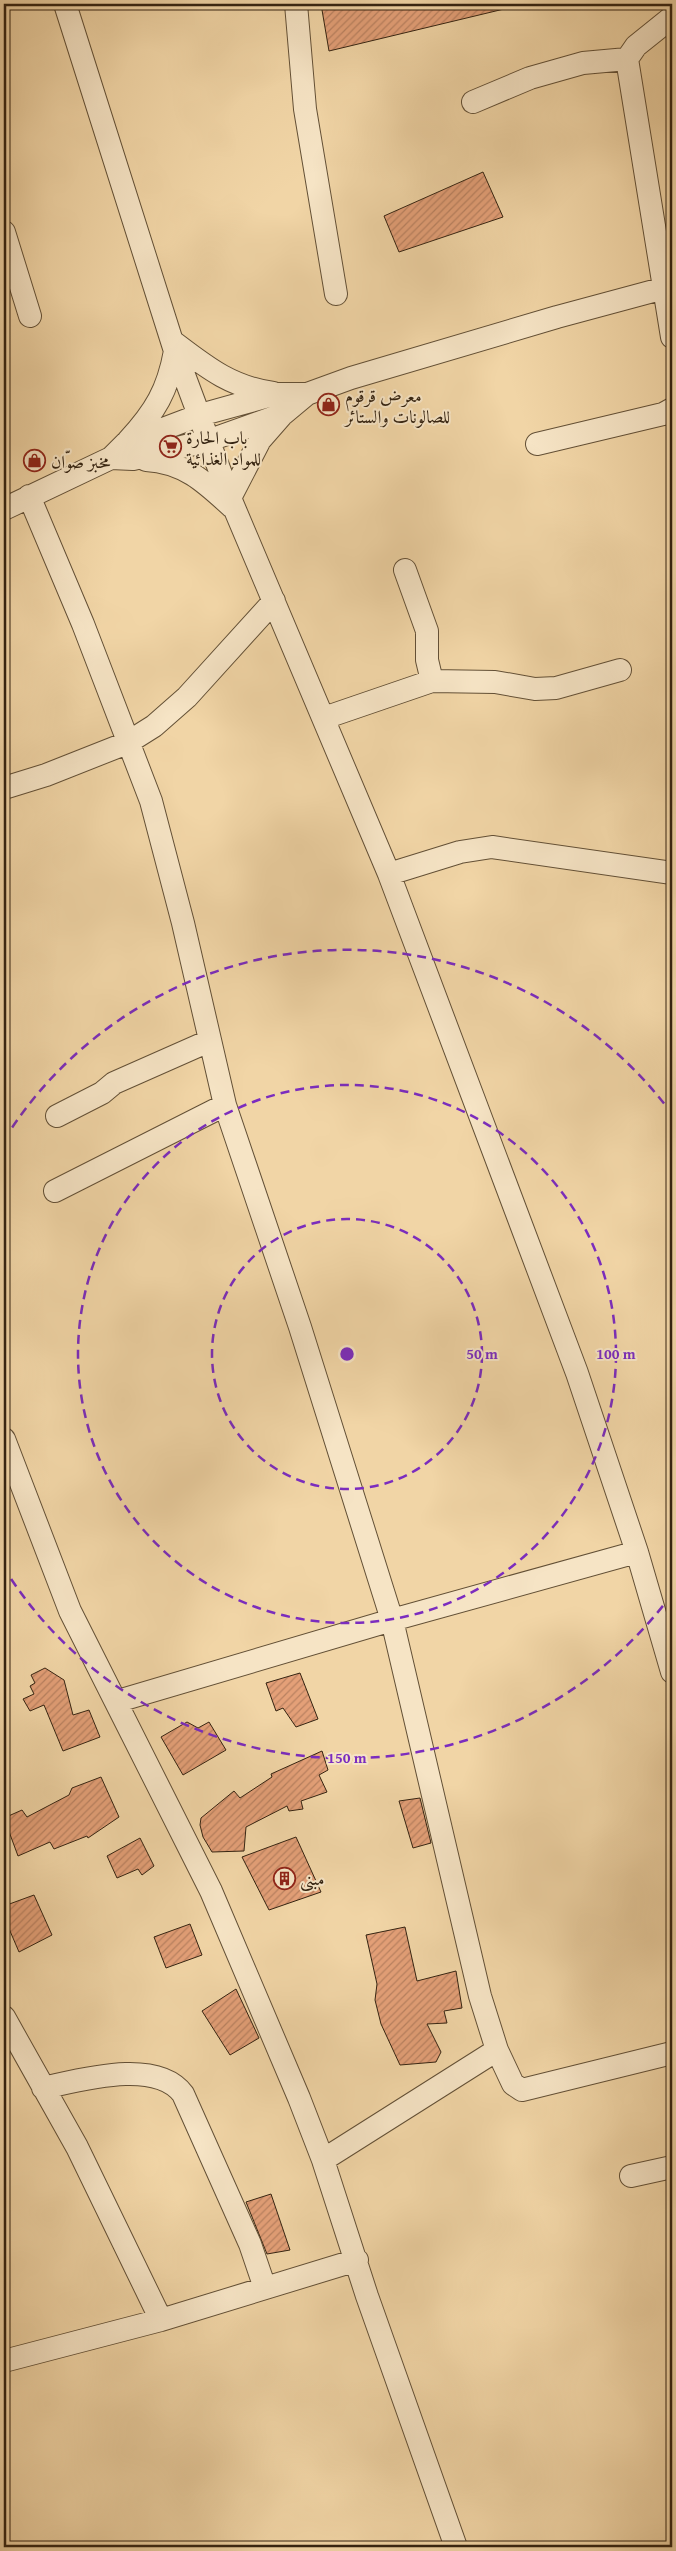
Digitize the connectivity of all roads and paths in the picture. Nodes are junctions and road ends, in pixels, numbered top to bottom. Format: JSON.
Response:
{"nodes":[{"id":1,"x":65,"y":4,"type":"edge"},
{"id":2,"x":296,"y":4,"type":"edge"},
{"id":3,"x":672,"y":17,"type":"edge"},
{"id":4,"x":627,"y":59,"type":"junction"},
{"id":5,"x":473,"y":102,"type":"dead end"},
{"id":6,"x":4,"y":232,"type":"edge"},
{"id":7,"x":668,"y":287,"type":"edge"},
{"id":8,"x":336,"y":294,"type":"dead end"},
{"id":9,"x":30,"y":316,"type":"dead end"},
{"id":10,"x":672,"y":337,"type":"edge"},
{"id":11,"x":174,"y":346,"type":"junction"},
{"id":12,"x":280,"y":404,"type":"junction"},
{"id":13,"x":672,"y":409,"type":"edge"},
{"id":14,"x":200,"y":415,"type":"junction"},
{"id":15,"x":210,"y":440,"type":"junction"},
{"id":16,"x":537,"y":444,"type":"dead end"},
{"id":17,"x":123,"y":453,"type":"junction"},
{"id":18,"x":29,"y":496,"type":"junction"},
{"id":19,"x":233,"y":504,"type":"junction"},
{"id":20,"x":4,"y":509,"type":"edge"},
{"id":21,"x":405,"y":570,"type":"dead end"},
{"id":22,"x":274,"y":601,"type":"junction"},
{"id":23,"x":620,"y":670,"type":"dead end"},
{"id":24,"x":432,"y":681,"type":"junction"},
{"id":25,"x":324,"y":718,"type":"junction"},
{"id":26,"x":127,"y":743,"type":"junction"},
{"id":27,"x":4,"y":788,"type":"edge"},
{"id":28,"x":672,"y":873,"type":"edge"},
{"id":29,"x":389,"y":874,"type":"junction"},
{"id":30,"x":209,"y":1041,"type":"junction"},
{"id":31,"x":225,"y":1105,"type":"junction"},
{"id":32,"x":57,"y":1116,"type":"dead end"},
{"id":33,"x":55,"y":1191,"type":"dead end"},
{"id":34,"x":4,"y":1440,"type":"edge"},
{"id":35,"x":637,"y":1552,"type":"junction"},
{"id":36,"x":663,"y":1607,"type":"edge"},
{"id":37,"x":392,"y":1620,"type":"junction"},
{"id":38,"x":672,"y":1672,"type":"edge"},
{"id":39,"x":118,"y":1701,"type":"junction"},
{"id":40,"x":4,"y":2016,"type":"edge"},
{"id":41,"x":497,"y":2050,"type":"junction"},
{"id":42,"x":672,"y":2053,"type":"edge"},
{"id":43,"x":44,"y":2088,"type":"junction"},
{"id":44,"x":323,"y":2160,"type":"junction"},
{"id":45,"x":672,"y":2167,"type":"edge"},
{"id":46,"x":631,"y":2176,"type":"dead end"},
{"id":47,"x":357,"y":2260,"type":"junction"},
{"id":48,"x":265,"y":2288,"type":"junction"},
{"id":49,"x":161,"y":2320,"type":"junction"},
{"id":50,"x":4,"y":2361,"type":"edge"},
{"id":51,"x":456,"y":2547,"type":"edge"}],
"edges":[{"from":1,"to":11,"type":"street"},
{"from":2,"to":8,"type":"street"},
{"from":3,"to":4,"type":"street"},
{"from":4,"to":5,"type":"street"},
{"from":4,"to":7,"type":"street"},
{"from":6,"to":9,"type":"street"},
{"from":7,"to":10,"type":"street"},
{"from":7,"to":12,"type":"street"},
{"from":11,"to":12,"type":"street"},
{"from":11,"to":14,"type":"street"},
{"from":11,"to":17,"type":"street"},
{"from":12,"to":14,"type":"street"},
{"from":12,"to":15,"type":"street"},
{"from":12,"to":19,"type":"street"},
{"from":13,"to":16,"type":"street"},
{"from":14,"to":15,"type":"street"},
{"from":14,"to":17,"type":"street"},
{"from":15,"to":17,"type":"street"},
{"from":15,"to":19,"type":"street"},
{"from":17,"to":18,"type":"street"},
{"from":17,"to":19,"type":"street"},
{"from":18,"to":20,"type":"street"},
{"from":18,"to":26,"type":"street"},
{"from":19,"to":22,"type":"street"},
{"from":21,"to":24,"type":"street"},
{"from":22,"to":25,"type":"street"},
{"from":22,"to":26,"type":"street"},
{"from":23,"to":24,"type":"street"},
{"from":24,"to":25,"type":"street"},
{"from":25,"to":29,"type":"street"},
{"from":26,"to":27,"type":"street"},
{"from":26,"to":30,"type":"street"},
{"from":28,"to":29,"type":"street"},
{"from":29,"to":35,"type":"street"},
{"from":30,"to":31,"type":"street"},
{"from":30,"to":32,"type":"street"},
{"from":31,"to":33,"type":"street"},
{"from":31,"to":37,"type":"street"},
{"from":34,"to":39,"type":"street"},
{"from":35,"to":36,"type":"street"},
{"from":35,"to":37,"type":"street"},
{"from":36,"to":38,"type":"street"},
{"from":37,"to":39,"type":"street"},
{"from":37,"to":41,"type":"street"},
{"from":39,"to":44,"type":"street"},
{"from":40,"to":43,"type":"street"},
{"from":41,"to":42,"type":"street"},
{"from":41,"to":44,"type":"street"},
{"from":43,"to":48,"type":"street"},
{"from":43,"to":49,"type":"street"},
{"from":44,"to":47,"type":"street"},
{"from":45,"to":46,"type":"street"},
{"from":47,"to":48,"type":"street"},
{"from":47,"to":51,"type":"street"},
{"from":48,"to":49,"type":"street"},
{"from":49,"to":50,"type":"street"}]}
